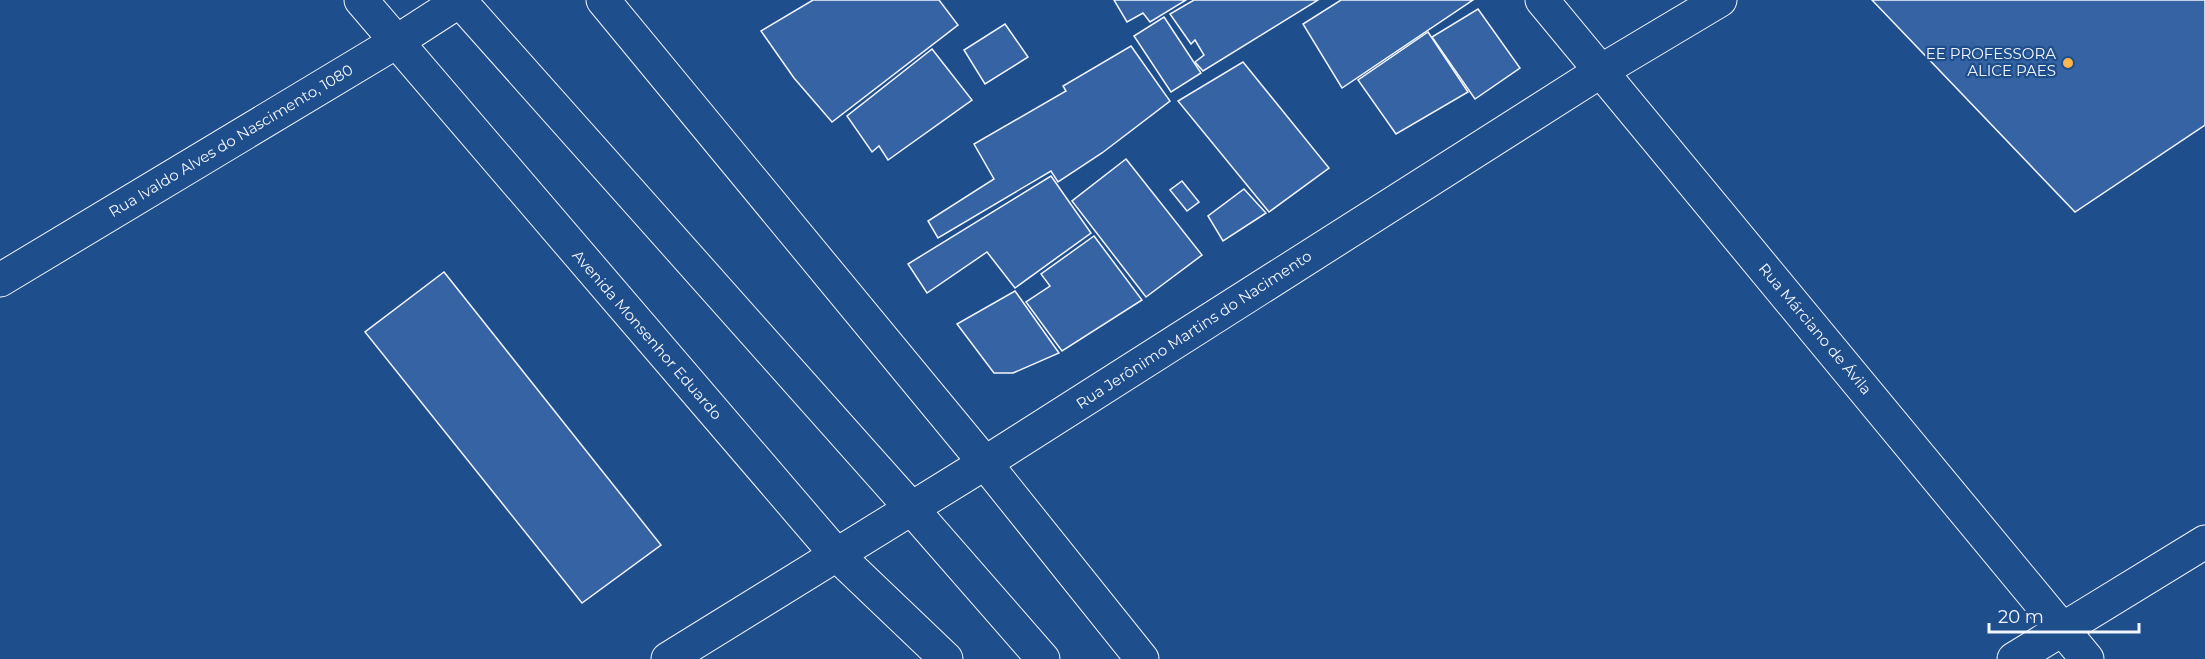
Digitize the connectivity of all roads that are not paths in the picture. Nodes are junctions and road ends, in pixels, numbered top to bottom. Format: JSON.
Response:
{"nodes":[{"id":1,"x":361,"y":0,"type":"edge"},
{"id":2,"x":460,"y":0,"type":"edge"},
{"id":3,"x":603,"y":0,"type":"edge"},
{"id":4,"x":1542,"y":0,"type":"edge"},
{"id":5,"x":1720,"y":0,"type":"edge"},
{"id":6,"x":396,"y":42,"type":"junction"},
{"id":7,"x":1601,"y":71,"type":"junction"},
{"id":8,"x":0,"y":280,"type":"edge"},
{"id":9,"x":985,"y":463,"type":"junction"},
{"id":10,"x":912,"y":509,"type":"junction"},
{"id":11,"x":2205,"y":542,"type":"edge"},
{"id":12,"x":836,"y":554,"type":"junction"},
{"id":13,"x":2064,"y":629,"type":"junction"},
{"id":14,"x":668,"y":659,"type":"edge"},
{"id":15,"x":945,"y":659,"type":"edge"},
{"id":16,"x":1043,"y":659,"type":"edge"},
{"id":17,"x":1142,"y":659,"type":"edge"},
{"id":18,"x":2014,"y":659,"type":"edge"},
{"id":19,"x":2087,"y":659,"type":"edge"}],
"edges":[{"from":1,"to":6,"type":"street","name":"Avenida Monsenhor Eduardo"},
{"from":2,"to":6,"type":"street","name":"Rua Ivaldo Alves do Nascimento, 1080"},
{"from":2,"to":10,"type":"street"},
{"from":3,"to":9,"type":"street"},
{"from":4,"to":7,"type":"street","name":"Rua Márciano de Ávila"},
{"from":5,"to":7,"type":"street","name":"Rua Jerônimo Martins do Nacimento"},
{"from":6,"to":8,"type":"street","name":"Rua Ivaldo Alves do Nascimento, 1080"},
{"from":6,"to":12,"type":"street","name":"Avenida Monsenhor Eduardo"},
{"from":7,"to":9,"type":"street","name":"Rua Jerônimo Martins do Nacimento"},
{"from":7,"to":13,"type":"street","name":"Rua Márciano de Ávila"},
{"from":9,"to":10,"type":"street","name":"Rua Jerônimo Martins do Nacimento"},
{"from":9,"to":17,"type":"street"},
{"from":10,"to":12,"type":"street","name":"Rua Jerônimo Martins do Nacimento"},
{"from":10,"to":16,"type":"street"},
{"from":11,"to":13,"type":"street"},
{"from":12,"to":14,"type":"street","name":"Rua Jerônimo Martins do Nacimento"},
{"from":12,"to":15,"type":"street","name":"Avenida Monsenhor Eduardo"},
{"from":13,"to":18,"type":"street"},
{"from":13,"to":19,"type":"street","name":"Rua Márciano de Ávila"}]}
